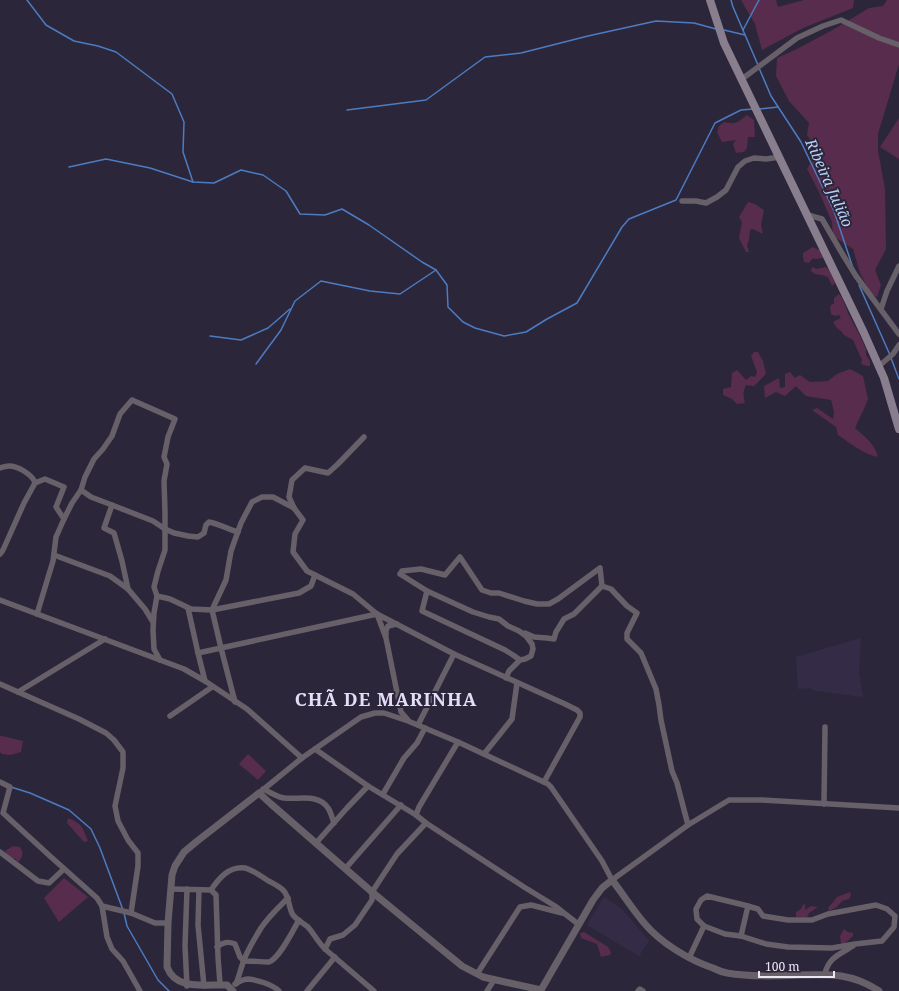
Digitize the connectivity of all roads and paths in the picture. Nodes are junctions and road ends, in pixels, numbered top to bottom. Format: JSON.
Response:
{"nodes":[{"id":1,"x":710,"y":0,"type":"edge"},
{"id":2,"x":899,"y":46,"type":"edge"},
{"id":3,"x":742,"y":79,"type":"junction"},
{"id":4,"x":780,"y":157,"type":"junction"},
{"id":5,"x":682,"y":201,"type":"dead end"},
{"id":6,"x":808,"y":215,"type":"junction"},
{"id":7,"x":899,"y":266,"type":"edge"},
{"id":8,"x":881,"y":309,"type":"junction"},
{"id":9,"x":899,"y":334,"type":"edge"},
{"id":10,"x":899,"y":345,"type":"edge"},
{"id":11,"x":878,"y":366,"type":"junction"},
{"id":12,"x":899,"y":430,"type":"edge"},
{"id":13,"x":364,"y":437,"type":"dead end"},
{"id":14,"x":0,"y":468,"type":"edge"},
{"id":15,"x":35,"y":483,"type":"junction"},
{"id":16,"x":81,"y":490,"type":"junction"},
{"id":17,"x":112,"y":505,"type":"junction"},
{"id":18,"x":294,"y":508,"type":"junction"},
{"id":19,"x":64,"y":519,"type":"junction"},
{"id":20,"x":165,"y":529,"type":"junction"},
{"id":21,"x":238,"y":532,"type":"junction"},
{"id":22,"x":0,"y":554,"type":"edge"},
{"id":23,"x":54,"y":555,"type":"junction"},
{"id":24,"x":315,"y":575,"type":"junction"},
{"id":25,"x":602,"y":586,"type":"junction"},
{"id":26,"x":128,"y":590,"type":"junction"},
{"id":27,"x":427,"y":591,"type":"junction"},
{"id":28,"x":157,"y":596,"type":"junction"},
{"id":29,"x":0,"y":600,"type":"edge"},
{"id":30,"x":188,"y":608,"type":"junction"},
{"id":31,"x":212,"y":610,"type":"junction"},
{"id":32,"x":37,"y":614,"type":"junction"},
{"id":33,"x":377,"y":614,"type":"junction"},
{"id":34,"x":153,"y":622,"type":"junction"},
{"id":35,"x":397,"y":624,"type":"junction"},
{"id":36,"x":519,"y":631,"type":"junction"},
{"id":37,"x":386,"y":638,"type":"junction"},
{"id":38,"x":105,"y":639,"type":"junction"},
{"id":39,"x":221,"y":648,"type":"junction"},
{"id":40,"x":198,"y":653,"type":"junction"},
{"id":41,"x":454,"y":654,"type":"junction"},
{"id":42,"x":520,"y":660,"type":"junction"},
{"id":43,"x":161,"y":661,"type":"junction"},
{"id":44,"x":506,"y":678,"type":"junction"},
{"id":45,"x":205,"y":681,"type":"junction"},
{"id":46,"x":517,"y":683,"type":"junction"},
{"id":47,"x":0,"y":684,"type":"edge"},
{"id":48,"x":212,"y":687,"type":"junction"},
{"id":49,"x":18,"y":692,"type":"junction"},
{"id":50,"x":235,"y":702,"type":"junction"},
{"id":51,"x":170,"y":716,"type":"dead end"},
{"id":52,"x":408,"y":721,"type":"junction"},
{"id":53,"x":418,"y":725,"type":"junction"},
{"id":54,"x":825,"y":726,"type":"dead end"},
{"id":55,"x":425,"y":728,"type":"junction"},
{"id":56,"x":458,"y":742,"type":"junction"},
{"id":57,"x":315,"y":749,"type":"junction"},
{"id":58,"x":484,"y":754,"type":"junction"},
{"id":59,"x":302,"y":758,"type":"junction"},
{"id":60,"x":0,"y":782,"type":"edge"},
{"id":61,"x":544,"y":782,"type":"junction"},
{"id":62,"x":368,"y":786,"type":"junction"},
{"id":63,"x":261,"y":791,"type":"junction"},
{"id":64,"x":383,"y":794,"type":"junction"},
{"id":65,"x":8,"y":796,"type":"junction"},
{"id":66,"x":824,"y":804,"type":"junction"},
{"id":67,"x":401,"y":805,"type":"junction"},
{"id":68,"x":0,"y":807,"type":"edge"},
{"id":69,"x":899,"y":808,"type":"edge"},
{"id":70,"x":416,"y":815,"type":"junction"},
{"id":71,"x":334,"y":823,"type":"junction"},
{"id":72,"x":426,"y":823,"type":"junction"},
{"id":73,"x":688,"y":825,"type":"junction"},
{"id":74,"x":316,"y":843,"type":"junction"},
{"id":75,"x":0,"y":852,"type":"edge"},
{"id":76,"x":64,"y":869,"type":"junction"},
{"id":77,"x":345,"y":869,"type":"junction"},
{"id":78,"x":612,"y":880,"type":"junction"},
{"id":79,"x":172,"y":889,"type":"junction"},
{"id":80,"x":188,"y":890,"type":"junction"},
{"id":81,"x":199,"y":890,"type":"junction"},
{"id":82,"x":211,"y":890,"type":"junction"},
{"id":83,"x":372,"y":892,"type":"junction"},
{"id":84,"x":288,"y":898,"type":"junction"},
{"id":85,"x":102,"y":906,"type":"junction"},
{"id":86,"x":748,"y":906,"type":"junction"},
{"id":87,"x":131,"y":913,"type":"junction"},
{"id":88,"x":564,"y":913,"type":"junction"},
{"id":89,"x":299,"y":920,"type":"junction"},
{"id":90,"x":168,"y":923,"type":"junction"},
{"id":91,"x":578,"y":924,"type":"junction"},
{"id":92,"x":704,"y":926,"type":"junction"},
{"id":93,"x":741,"y":936,"type":"junction"},
{"id":94,"x":856,"y":944,"type":"junction"},
{"id":95,"x":217,"y":947,"type":"junction"},
{"id":96,"x":325,"y":949,"type":"junction"},
{"id":97,"x":334,"y":957,"type":"junction"},
{"id":98,"x":689,"y":958,"type":"junction"},
{"id":99,"x":244,"y":961,"type":"junction"},
{"id":100,"x":477,"y":974,"type":"junction"},
{"id":101,"x":825,"y":974,"type":"junction"},
{"id":102,"x":494,"y":980,"type":"junction"},
{"id":103,"x":220,"y":984,"type":"junction"},
{"id":104,"x":187,"y":986,"type":"junction"},
{"id":105,"x":204,"y":986,"type":"junction"},
{"id":106,"x":233,"y":987,"type":"edge"},
{"id":107,"x":543,"y":990,"type":"edge"},
{"id":108,"x":140,"y":991,"type":"edge"},
{"id":109,"x":279,"y":991,"type":"edge"},
{"id":110,"x":307,"y":991,"type":"edge"},
{"id":111,"x":374,"y":991,"type":"edge"},
{"id":112,"x":487,"y":991,"type":"edge"},
{"id":113,"x":638,"y":991,"type":"edge"},
{"id":114,"x":642,"y":991,"type":"edge"},
{"id":115,"x":878,"y":991,"type":"edge"}],
"edges":[{"from":1,"to":3,"type":"main road"},
{"from":2,"to":3,"type":"street"},
{"from":3,"to":4,"type":"main road"},
{"from":4,"to":5,"type":"street"},
{"from":4,"to":6,"type":"main road"},
{"from":6,"to":8,"type":"street"},
{"from":6,"to":11,"type":"main road"},
{"from":7,"to":8,"type":"street"},
{"from":8,"to":9,"type":"street"},
{"from":10,"to":11,"type":"street"},
{"from":11,"to":12,"type":"main road"},
{"from":13,"to":18,"type":"street"},
{"from":14,"to":15,"type":"street"},
{"from":15,"to":19,"type":"street"},
{"from":15,"to":22,"type":"street"},
{"from":16,"to":17,"type":"street"},
{"from":16,"to":19,"type":"street"},
{"from":16,"to":20,"type":"street"},
{"from":17,"to":20,"type":"street"},
{"from":17,"to":26,"type":"street"},
{"from":18,"to":21,"type":"street"},
{"from":18,"to":24,"type":"street"},
{"from":19,"to":23,"type":"street"},
{"from":20,"to":21,"type":"street"},
{"from":20,"to":28,"type":"street"},
{"from":21,"to":31,"type":"street"},
{"from":23,"to":26,"type":"street"},
{"from":23,"to":32,"type":"street"},
{"from":24,"to":31,"type":"street"},
{"from":24,"to":33,"type":"street"},
{"from":25,"to":27,"type":"street"},
{"from":25,"to":36,"type":"street"},
{"from":25,"to":73,"type":"street"},
{"from":26,"to":34,"type":"street"},
{"from":27,"to":36,"type":"street"},
{"from":27,"to":42,"type":"street"},
{"from":28,"to":30,"type":"street"},
{"from":28,"to":34,"type":"street"},
{"from":29,"to":32,"type":"street"},
{"from":30,"to":31,"type":"street"},
{"from":30,"to":40,"type":"street"},
{"from":31,"to":39,"type":"street"},
{"from":32,"to":38,"type":"street"},
{"from":33,"to":35,"type":"street"},
{"from":33,"to":37,"type":"street"},
{"from":33,"to":39,"type":"street"},
{"from":34,"to":43,"type":"street"},
{"from":35,"to":37,"type":"street"},
{"from":35,"to":41,"type":"street"},
{"from":36,"to":42,"type":"street"},
{"from":37,"to":52,"type":"street"},
{"from":38,"to":43,"type":"street"},
{"from":38,"to":49,"type":"street"},
{"from":39,"to":40,"type":"street"},
{"from":39,"to":50,"type":"street"},
{"from":40,"to":45,"type":"street"},
{"from":41,"to":44,"type":"street"},
{"from":41,"to":53,"type":"street"},
{"from":42,"to":44,"type":"street"},
{"from":43,"to":45,"type":"street"},
{"from":44,"to":46,"type":"street"},
{"from":45,"to":48,"type":"street"},
{"from":46,"to":58,"type":"street"},
{"from":46,"to":61,"type":"street"},
{"from":47,"to":49,"type":"street"},
{"from":48,"to":50,"type":"street"},
{"from":48,"to":51,"type":"street"},
{"from":49,"to":87,"type":"street"},
{"from":50,"to":59,"type":"street"},
{"from":52,"to":53,"type":"street"},
{"from":52,"to":57,"type":"street"},
{"from":53,"to":55,"type":"street"},
{"from":54,"to":66,"type":"street"},
{"from":55,"to":56,"type":"street"},
{"from":55,"to":64,"type":"street"},
{"from":56,"to":58,"type":"street"},
{"from":56,"to":70,"type":"street"},
{"from":57,"to":59,"type":"street"},
{"from":57,"to":62,"type":"street"},
{"from":58,"to":61,"type":"street"},
{"from":59,"to":63,"type":"street"},
{"from":60,"to":65,"type":"street"},
{"from":61,"to":78,"type":"street"},
{"from":62,"to":64,"type":"street"},
{"from":62,"to":71,"type":"street"},
{"from":63,"to":71,"type":"street"},
{"from":63,"to":74,"type":"street"},
{"from":63,"to":79,"type":"street"},
{"from":64,"to":67,"type":"street"},
{"from":65,"to":68,"type":"street"},
{"from":65,"to":76,"type":"street"},
{"from":66,"to":69,"type":"street"},
{"from":66,"to":73,"type":"street"},
{"from":67,"to":70,"type":"street"},
{"from":67,"to":77,"type":"street"},
{"from":70,"to":72,"type":"street"},
{"from":71,"to":74,"type":"street"},
{"from":72,"to":83,"type":"street"},
{"from":72,"to":88,"type":"street"},
{"from":73,"to":78,"type":"street"},
{"from":74,"to":77,"type":"street"},
{"from":75,"to":76,"type":"street"},
{"from":76,"to":85,"type":"street"},
{"from":77,"to":83,"type":"street"},
{"from":78,"to":91,"type":"street"},
{"from":78,"to":98,"type":"street"},
{"from":79,"to":80,"type":"street"},
{"from":79,"to":90,"type":"street"},
{"from":80,"to":81,"type":"street"},
{"from":80,"to":104,"type":"street"},
{"from":81,"to":82,"type":"street"},
{"from":81,"to":105,"type":"street"},
{"from":82,"to":84,"type":"street"},
{"from":82,"to":95,"type":"street"},
{"from":83,"to":96,"type":"street"},
{"from":83,"to":100,"type":"street"},
{"from":84,"to":89,"type":"street"},
{"from":84,"to":99,"type":"street"},
{"from":85,"to":87,"type":"street"},
{"from":85,"to":108,"type":"street"},
{"from":86,"to":92,"type":"street"},
{"from":86,"to":93,"type":"street"},
{"from":86,"to":94,"type":"street"},
{"from":87,"to":90,"type":"street"},
{"from":88,"to":91,"type":"street"},
{"from":88,"to":100,"type":"street"},
{"from":89,"to":96,"type":"street"},
{"from":89,"to":99,"type":"street"},
{"from":90,"to":104,"type":"street"},
{"from":91,"to":107,"type":"street"},
{"from":92,"to":93,"type":"street"},
{"from":92,"to":98,"type":"street"},
{"from":93,"to":94,"type":"street"},
{"from":94,"to":101,"type":"street"},
{"from":95,"to":99,"type":"street"},
{"from":95,"to":103,"type":"street"},
{"from":96,"to":97,"type":"street"},
{"from":97,"to":110,"type":"street"},
{"from":97,"to":111,"type":"street"},
{"from":98,"to":101,"type":"street"},
{"from":99,"to":106,"type":"street"},
{"from":100,"to":102,"type":"street"},
{"from":101,"to":115,"type":"street"},
{"from":102,"to":107,"type":"street"},
{"from":102,"to":112,"type":"street"},
{"from":103,"to":105,"type":"street"},
{"from":103,"to":106,"type":"street"},
{"from":104,"to":105,"type":"street"},
{"from":106,"to":109,"type":"street"},
{"from":113,"to":114,"type":"street"}]}
